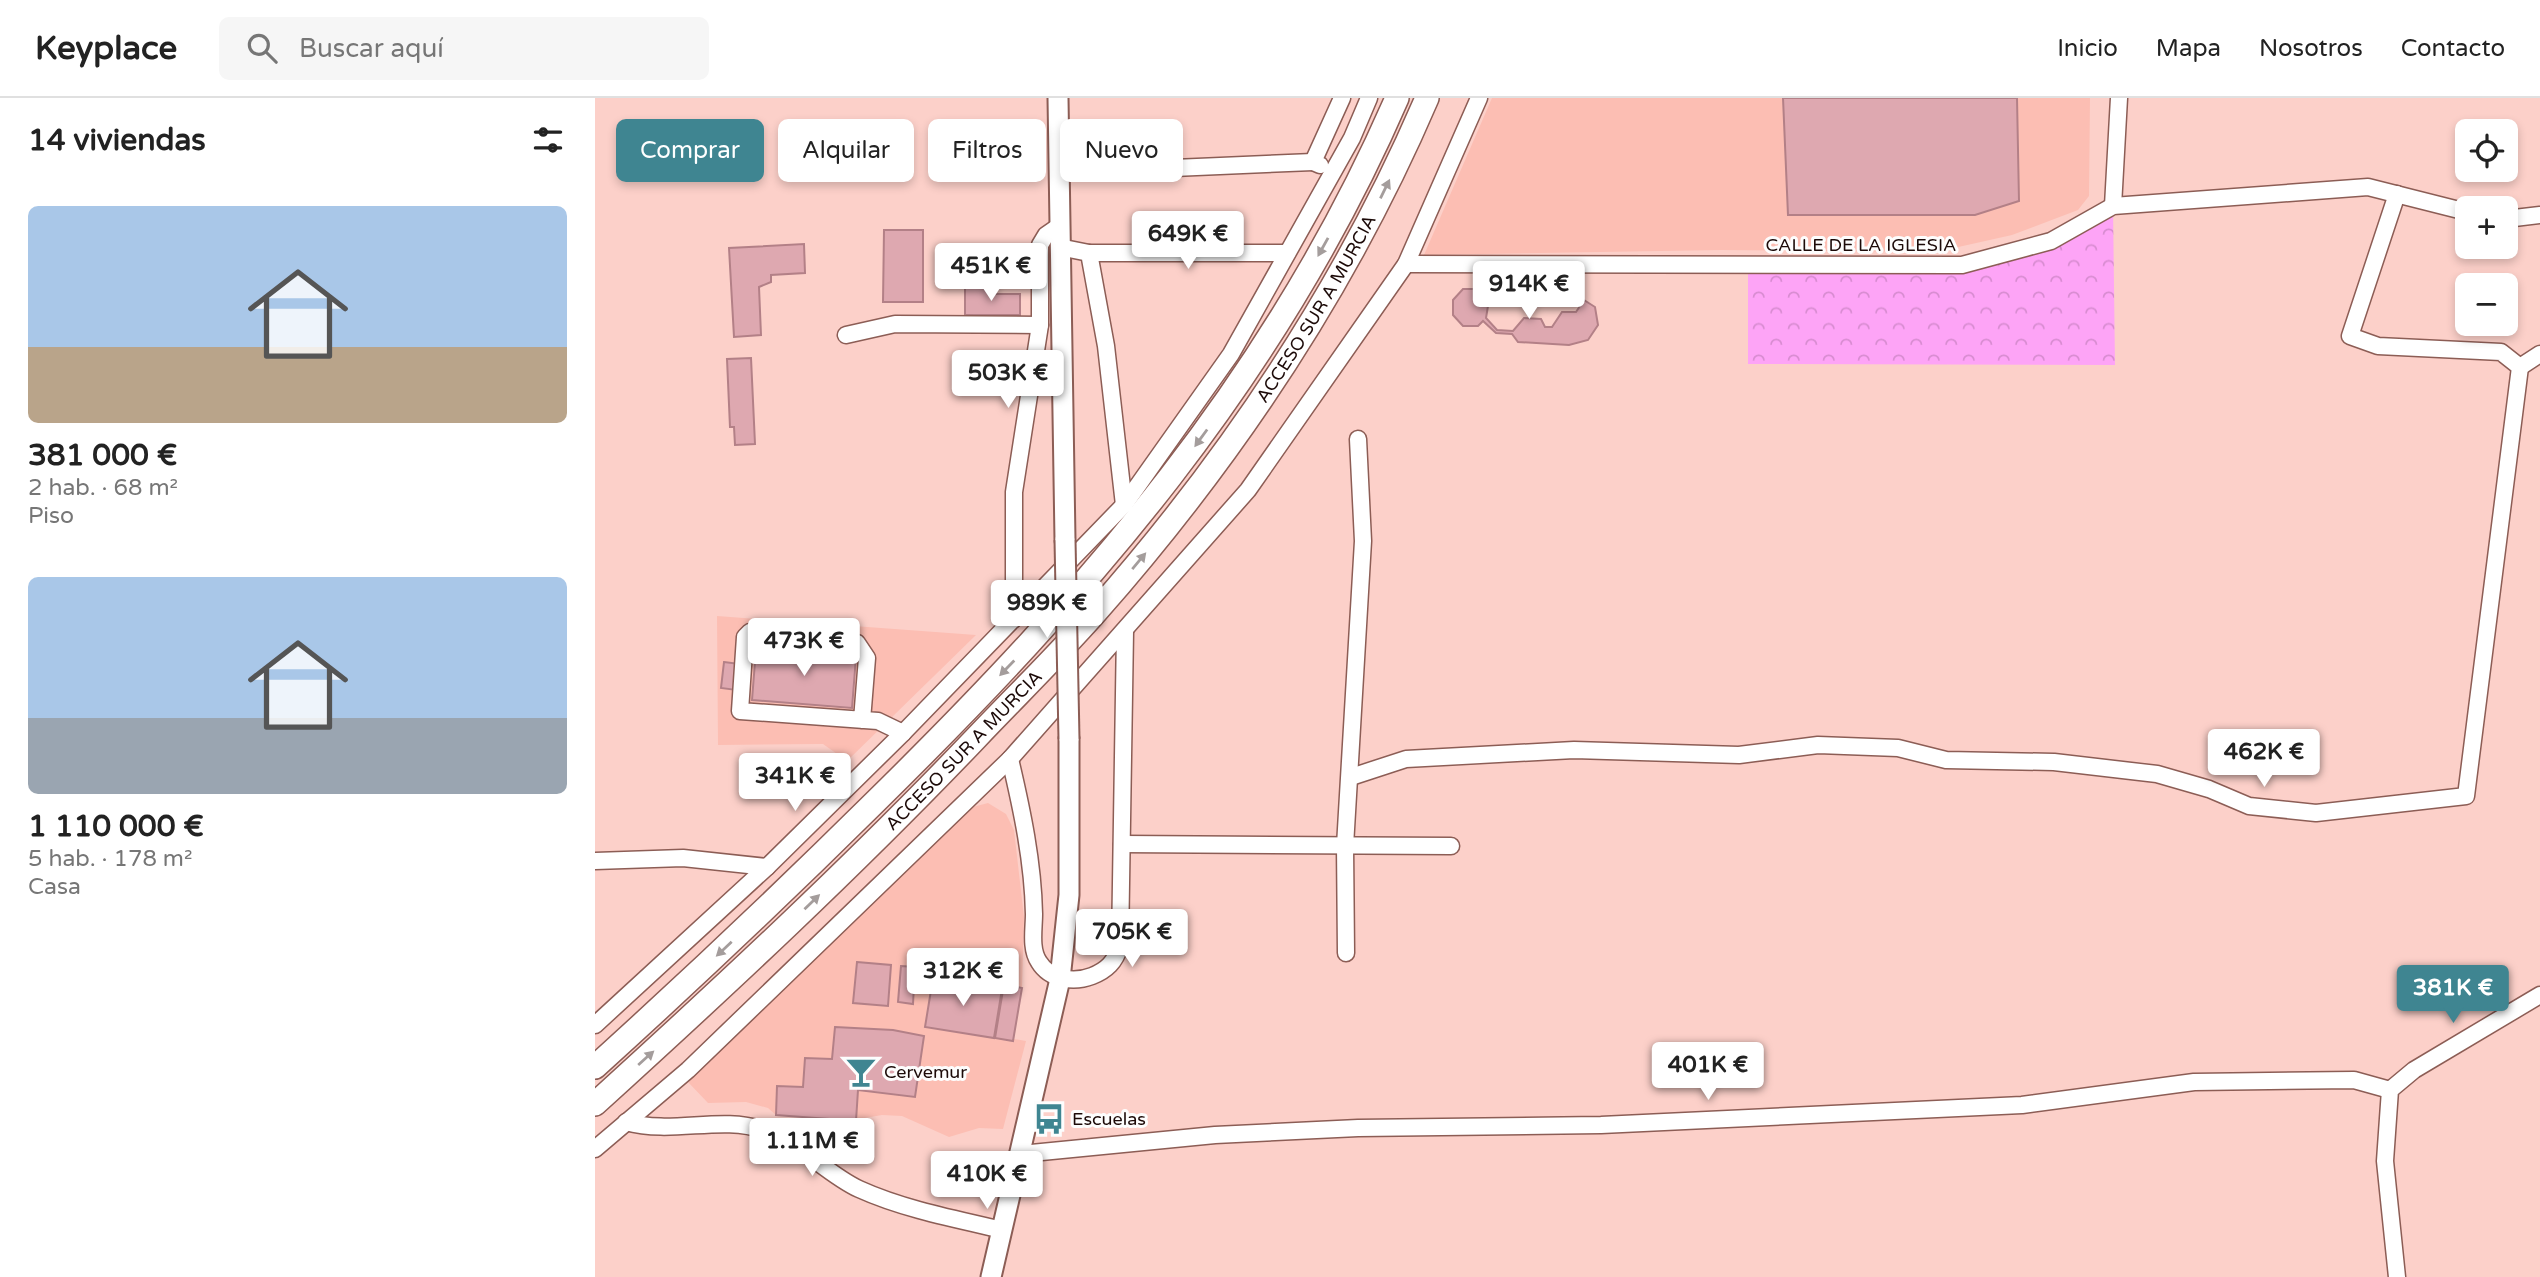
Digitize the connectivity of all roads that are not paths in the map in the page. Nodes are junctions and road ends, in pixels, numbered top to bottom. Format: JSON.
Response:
{"nodes":[{"id":1,"x":1058,"y":98,"type":"edge"},
{"id":2,"x":1342,"y":98,"type":"edge"},
{"id":3,"x":1350,"y":98,"type":"edge"},
{"id":4,"x":1398,"y":98,"type":"edge"},
{"id":5,"x":1427,"y":98,"type":"edge"},
{"id":6,"x":1479,"y":98,"type":"edge"},
{"id":7,"x":2119,"y":98,"type":"edge"},
{"id":8,"x":1368,"y":101,"type":"edge"},
{"id":9,"x":1313,"y":162,"type":"junction"},
{"id":10,"x":1333,"y":171,"type":"junction"},
{"id":11,"x":1058,"y":173,"type":"junction"},
{"id":12,"x":2397,"y":194,"type":"junction"},
{"id":13,"x":2113,"y":206,"type":"junction"},
{"id":14,"x":2455,"y":209,"type":"edge"},
{"id":15,"x":2540,"y":215,"type":"edge"},
{"id":16,"x":2518,"y":218,"type":"edge"},
{"id":17,"x":1059,"y":226,"type":"junction"},
{"id":18,"x":1059,"y":247,"type":"junction"},
{"id":19,"x":1089,"y":253,"type":"junction"},
{"id":20,"x":1287,"y":253,"type":"junction"},
{"id":21,"x":1406,"y":264,"type":"junction"},
{"id":22,"x":1040,"y":325,"type":"junction"},
{"id":23,"x":846,"y":335,"type":"dead end"},
{"id":24,"x":2540,"y":354,"type":"edge"},
{"id":25,"x":2520,"y":366,"type":"junction"},
{"id":26,"x":1359,"y":439,"type":"dead end"},
{"id":27,"x":1124,"y":505,"type":"junction"},
{"id":28,"x":1014,"y":619,"type":"junction"},
{"id":29,"x":1125,"y":631,"type":"junction"},
{"id":30,"x":862,"y":720,"type":"junction"},
{"id":31,"x":903,"y":733,"type":"junction"},
{"id":32,"x":1010,"y":759,"type":"junction"},
{"id":33,"x":1350,"y":778,"type":"junction"},
{"id":34,"x":1122,"y":844,"type":"junction"},
{"id":35,"x":1345,"y":846,"type":"junction"},
{"id":36,"x":1451,"y":846,"type":"dead end"},
{"id":37,"x":595,"y":862,"type":"edge"},
{"id":38,"x":767,"y":867,"type":"junction"},
{"id":39,"x":1346,"y":953,"type":"dead end"},
{"id":40,"x":1060,"y":979,"type":"junction"},
{"id":41,"x":2540,"y":995,"type":"edge"},
{"id":42,"x":595,"y":1026,"type":"edge"},
{"id":43,"x":595,"y":1067,"type":"edge"},
{"id":44,"x":2391,"y":1090,"type":"junction"},
{"id":45,"x":595,"y":1104,"type":"edge"},
{"id":46,"x":626,"y":1122,"type":"junction"},
{"id":47,"x":595,"y":1149,"type":"edge"},
{"id":48,"x":1021,"y":1154,"type":"junction"},
{"id":49,"x":1003,"y":1230,"type":"junction"},
{"id":50,"x":991,"y":1277,"type":"edge"},
{"id":51,"x":2397,"y":1277,"type":"edge"}],
"edges":[{"from":1,"to":11,"type":"main road"},
{"from":2,"to":9,"type":"street"},
{"from":3,"to":8,"type":"street"},
{"from":4,"to":43,"type":"highway","name":"ACCESO SUR A MURCIA","one_way":true},
{"from":45,"to":5,"type":"highway","name":"ACCESO SUR A MURCIA","one_way":true},
{"from":6,"to":21,"type":"street"},
{"from":7,"to":13,"type":"street"},
{"from":8,"to":10,"type":"street"},
{"from":9,"to":10,"type":"street"},
{"from":9,"to":11,"type":"street"},
{"from":10,"to":20,"type":"street"},
{"from":11,"to":17,"type":"main road"},
{"from":12,"to":13,"type":"street","name":"CALLE DE LA IGLESIA"},
{"from":12,"to":14,"type":"street","name":"CALLE DE LA IGLESIA"},
{"from":12,"to":25,"type":"street"},
{"from":13,"to":21,"type":"street","name":"CALLE DE LA IGLESIA"},
{"from":15,"to":16,"type":"street"},
{"from":17,"to":18,"type":"main road"},
{"from":17,"to":22,"type":"street"},
{"from":18,"to":19,"type":"street"},
{"from":18,"to":40,"type":"main road","bridge":true},
{"from":19,"to":20,"type":"street"},
{"from":19,"to":27,"type":"street"},
{"from":20,"to":27,"type":"street"},
{"from":21,"to":29,"type":"street"},
{"from":22,"to":23,"type":"street"},
{"from":22,"to":28,"type":"street"},
{"from":24,"to":25,"type":"street"},
{"from":25,"to":33,"type":"street"},
{"from":26,"to":33,"type":"street"},
{"from":27,"to":28,"type":"street"},
{"from":28,"to":31,"type":"street"},
{"from":29,"to":32,"type":"street"},
{"from":29,"to":34,"type":"street"},
{"from":30,"to":30,"type":"street"},
{"from":30,"to":31,"type":"street"},
{"from":31,"to":38,"type":"street"},
{"from":32,"to":40,"type":"street"},
{"from":32,"to":46,"type":"street"},
{"from":33,"to":35,"type":"street"},
{"from":34,"to":35,"type":"street"},
{"from":34,"to":40,"type":"street"},
{"from":35,"to":36,"type":"street"},
{"from":35,"to":39,"type":"street"},
{"from":37,"to":38,"type":"street"},
{"from":38,"to":42,"type":"street"},
{"from":40,"to":48,"type":"main road"},
{"from":41,"to":44,"type":"street"},
{"from":44,"to":48,"type":"street"},
{"from":44,"to":51,"type":"street"},
{"from":46,"to":47,"type":"street"},
{"from":46,"to":49,"type":"street"},
{"from":48,"to":49,"type":"main road"},
{"from":49,"to":50,"type":"main road"}]}
